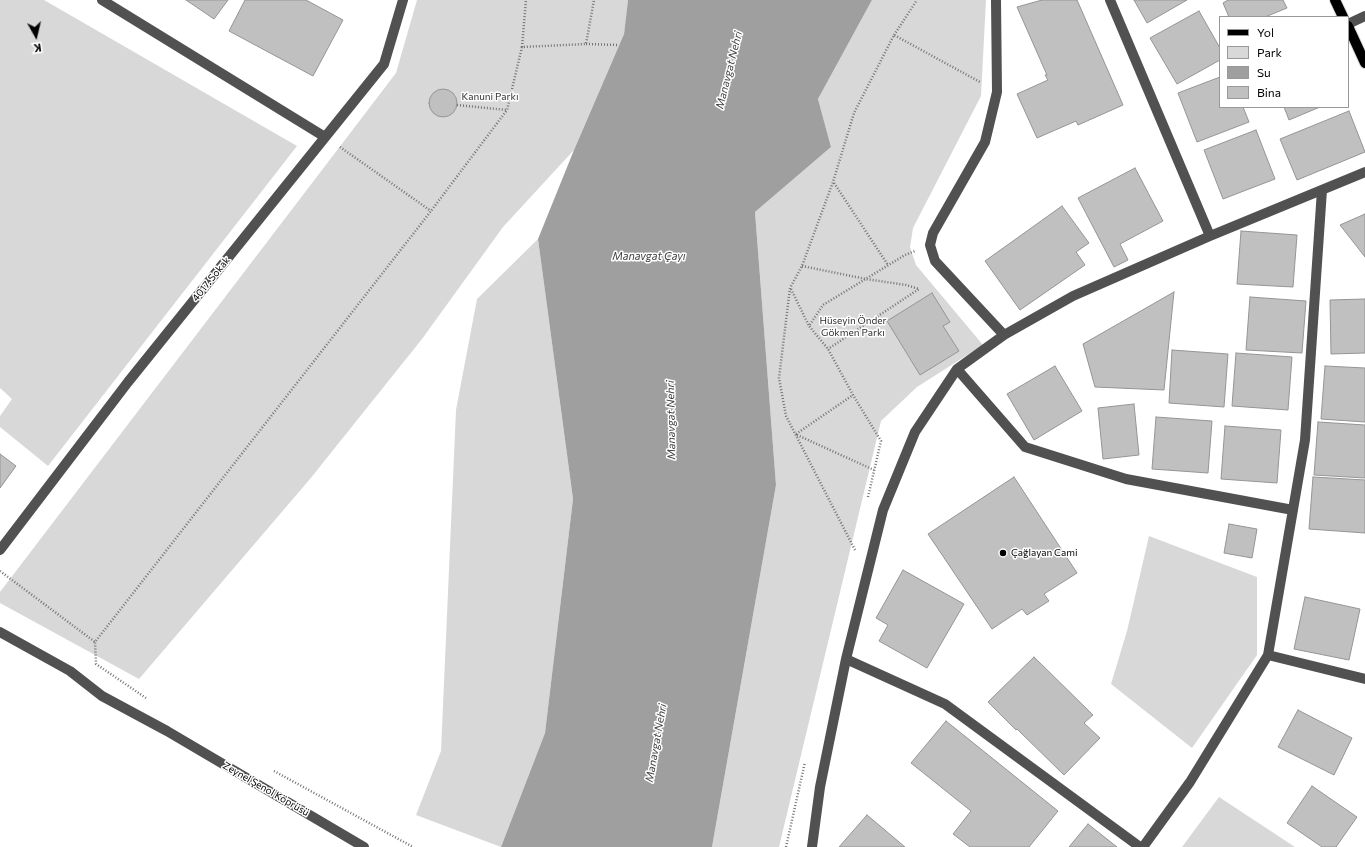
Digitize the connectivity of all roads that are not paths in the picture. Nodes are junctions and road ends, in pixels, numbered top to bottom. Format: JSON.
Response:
{"nodes":[{"id":1,"x":102,"y":0,"type":"edge"},
{"id":2,"x":402,"y":0,"type":"edge"},
{"id":3,"x":996,"y":0,"type":"edge"},
{"id":4,"x":1110,"y":0,"type":"edge"},
{"id":5,"x":1335,"y":0,"type":"edge"},
{"id":6,"x":1343,"y":16,"type":"edge"},
{"id":7,"x":1365,"y":16,"type":"edge"},
{"id":8,"x":1349,"y":24,"type":"edge"},
{"id":9,"x":1349,"y":27,"type":"edge"},
{"id":10,"x":1365,"y":63,"type":"edge"},
{"id":11,"x":325,"y":137,"type":"junction"},
{"id":12,"x":1365,"y":172,"type":"edge"},
{"id":13,"x":1322,"y":190,"type":"junction"},
{"id":14,"x":1210,"y":236,"type":"junction"},
{"id":15,"x":1004,"y":335,"type":"junction"},
{"id":16,"x":957,"y":369,"type":"junction"},
{"id":17,"x":1294,"y":510,"type":"junction"},
{"id":18,"x":0,"y":550,"type":"edge"},
{"id":19,"x":0,"y":632,"type":"edge"},
{"id":20,"x":1268,"y":655,"type":"junction"},
{"id":21,"x":846,"y":659,"type":"junction"},
{"id":22,"x":1365,"y":679,"type":"edge"},
{"id":23,"x":364,"y":847,"type":"edge"},
{"id":24,"x":812,"y":847,"type":"edge"},
{"id":25,"x":1142,"y":847,"type":"edge"}],
"edges":[{"from":1,"to":11,"type":"street"},
{"from":2,"to":11,"type":"street","name":"4017. Sokak"},
{"from":3,"to":15,"type":"street"},
{"from":4,"to":14,"type":"street"},
{"from":5,"to":6,"type":"main road"},
{"from":7,"to":8,"type":"street"},
{"from":9,"to":10,"type":"main road"},
{"from":11,"to":18,"type":"street","name":"4017. Sokak"},
{"from":12,"to":13,"type":"street"},
{"from":13,"to":14,"type":"street"},
{"from":13,"to":17,"type":"street"},
{"from":14,"to":15,"type":"street"},
{"from":15,"to":16,"type":"street"},
{"from":16,"to":17,"type":"street"},
{"from":16,"to":21,"type":"street"},
{"from":17,"to":20,"type":"street"},
{"from":19,"to":23,"type":"street","name":"Zeynel Şenol Köprüsü"},
{"from":20,"to":22,"type":"street"},
{"from":20,"to":25,"type":"street"},
{"from":21,"to":24,"type":"street"},
{"from":21,"to":25,"type":"street"}]}
